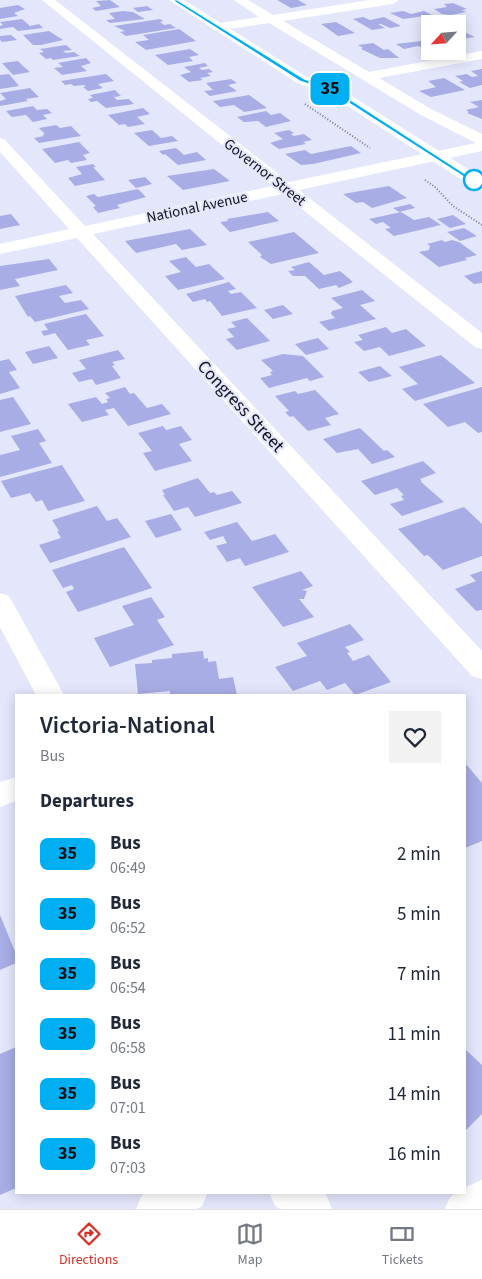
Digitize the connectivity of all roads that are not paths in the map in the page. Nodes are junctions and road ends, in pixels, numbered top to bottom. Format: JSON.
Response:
{"nodes":[{"id":1,"x":48,"y":0,"type":"edge"},
{"id":2,"x":175,"y":0,"type":"edge"},
{"id":3,"x":240,"y":0,"type":"edge"},
{"id":4,"x":393,"y":0,"type":"edge"},
{"id":5,"x":224,"y":14,"type":"dead end"},
{"id":6,"x":272,"y":19,"type":"junction"},
{"id":7,"x":239,"y":24,"type":"junction"},
{"id":8,"x":216,"y":28,"type":"junction"},
{"id":9,"x":256,"y":34,"type":"dead end"},
{"id":10,"x":482,"y":55,"type":"edge"},
{"id":11,"x":316,"y":71,"type":"dead end"},
{"id":12,"x":367,"y":76,"type":"junction"},
{"id":13,"x":334,"y":91,"type":"junction"},
{"id":14,"x":482,"y":140,"type":"edge"},
{"id":15,"x":0,"y":143,"type":"edge"},
{"id":16,"x":482,"y":146,"type":"edge"},
{"id":17,"x":437,"y":156,"type":"junction"},
{"id":18,"x":482,"y":185,"type":"edge"},
{"id":19,"x":285,"y":188,"type":"junction"},
{"id":20,"x":81,"y":232,"type":"junction"},
{"id":21,"x":0,"y":249,"type":"edge"},
{"id":22,"x":482,"y":342,"type":"edge"},
{"id":23,"x":0,"y":602,"type":"edge"},
{"id":24,"x":482,"y":668,"type":"edge"},
{"id":25,"x":49,"y":694,"type":"edge"},
{"id":26,"x":15,"y":789,"type":"edge"},
{"id":27,"x":0,"y":796,"type":"edge"},
{"id":28,"x":184,"y":1194,"type":"edge"},
{"id":29,"x":293,"y":1194,"type":"edge"},
{"id":30,"x":482,"y":1200,"type":"edge"},
{"id":31,"x":156,"y":1209,"type":"edge"},
{"id":32,"x":312,"y":1209,"type":"edge"},
{"id":33,"x":465,"y":1209,"type":"edge"}],
"edges":[{"from":1,"to":19,"type":"street","name":"Governor Street"},
{"from":2,"to":8,"type":"main road"},
{"from":3,"to":6,"type":"street"},
{"from":4,"to":6,"type":"street"},
{"from":5,"to":7,"type":"main road"},
{"from":6,"to":7,"type":"street"},
{"from":6,"to":12,"type":"street"},
{"from":7,"to":8,"type":"street"},
{"from":7,"to":9,"type":"main road"},
{"from":8,"to":13,"type":"main road"},
{"from":10,"to":12,"type":"street"},
{"from":11,"to":13,"type":"main road"},
{"from":12,"to":14,"type":"street"},
{"from":13,"to":17,"type":"main road"},
{"from":15,"to":20,"type":"street","name":"Congress Street"},
{"from":16,"to":17,"type":"street","name":"National Avenue"},
{"from":17,"to":18,"type":"main road"},
{"from":17,"to":19,"type":"street","name":"National Avenue"},
{"from":19,"to":20,"type":"street","name":"National Avenue"},
{"from":19,"to":22,"type":"street","name":"Governor Street"},
{"from":20,"to":21,"type":"street","name":"National Avenue"},
{"from":20,"to":24,"type":"street","name":"Congress Street"},
{"from":23,"to":25,"type":"street"},
{"from":26,"to":27,"type":"street"},
{"from":28,"to":31,"type":"street"},
{"from":29,"to":32,"type":"street"},
{"from":30,"to":33,"type":"street"}]}
